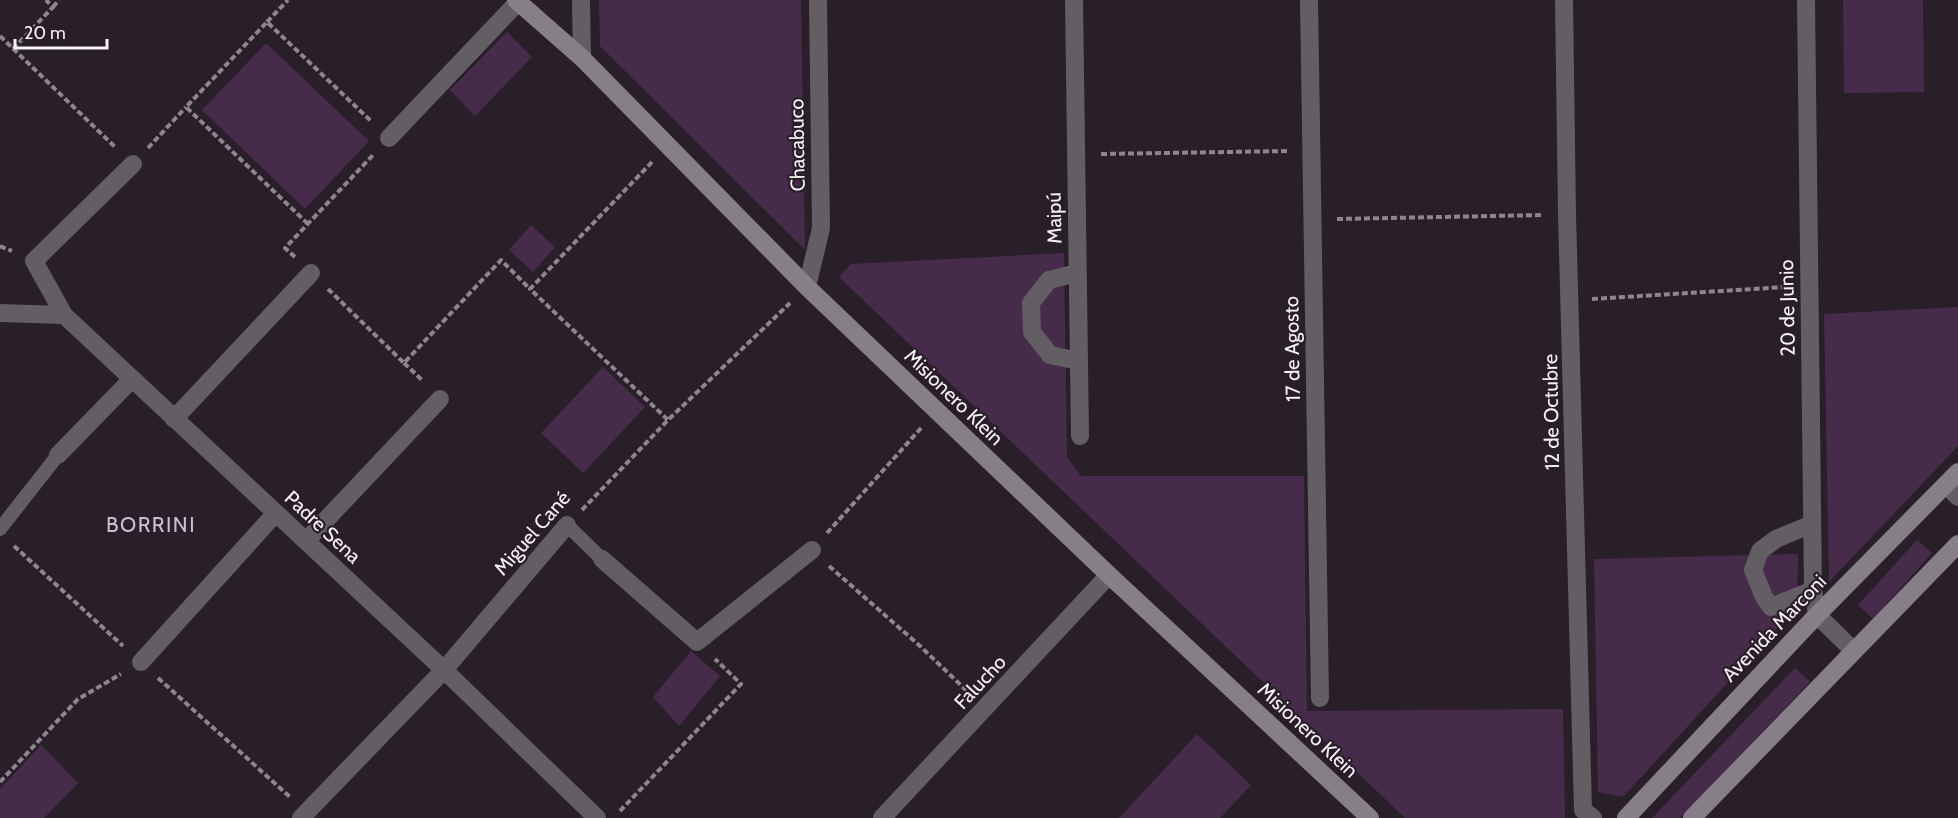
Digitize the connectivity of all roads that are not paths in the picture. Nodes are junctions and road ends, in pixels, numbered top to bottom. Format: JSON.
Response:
{"nodes":[{"id":1,"x":581,"y":0,"type":"edge"},
{"id":2,"x":818,"y":0,"type":"edge"},
{"id":3,"x":1074,"y":0,"type":"edge"},
{"id":4,"x":1310,"y":0,"type":"edge"},
{"id":5,"x":1564,"y":0,"type":"edge"},
{"id":6,"x":1806,"y":0,"type":"edge"},
{"id":7,"x":517,"y":1,"type":"edge"},
{"id":8,"x":582,"y":58,"type":"junction"},
{"id":9,"x":389,"y":138,"type":"road end"},
{"id":10,"x":133,"y":164,"type":"road end"},
{"id":11,"x":311,"y":273,"type":"road end"},
{"id":12,"x":1077,"y":273,"type":"junction"},
{"id":13,"x":807,"y":287,"type":"junction"},
{"id":14,"x":0,"y":313,"type":"edge"},
{"id":15,"x":64,"y":315,"type":"junction"},
{"id":16,"x":1079,"y":361,"type":"junction"},
{"id":17,"x":132,"y":379,"type":"junction"},
{"id":18,"x":440,"y":399,"type":"dead end"},
{"id":19,"x":174,"y":418,"type":"junction"},
{"id":20,"x":1080,"y":436,"type":"dead end"},
{"id":21,"x":58,"y":455,"type":"joint"},
{"id":22,"x":1954,"y":484,"type":"edge"},
{"id":23,"x":276,"y":514,"type":"junction"},
{"id":24,"x":1812,"y":524,"type":"junction"},
{"id":25,"x":567,"y":525,"type":"joint"},
{"id":26,"x":0,"y":529,"type":"edge"},
{"id":27,"x":306,"y":541,"type":"junction"},
{"id":28,"x":1958,"y":544,"type":"edge"},
{"id":29,"x":812,"y":550,"type":"road end"},
{"id":30,"x":602,"y":559,"type":"joint"},
{"id":31,"x":1109,"y":575,"type":"junction"},
{"id":32,"x":1813,"y":590,"type":"junction"},
{"id":33,"x":1817,"y":615,"type":"junction"},
{"id":34,"x":1854,"y":651,"type":"junction"},
{"id":35,"x":141,"y":662,"type":"road end"},
{"id":36,"x":444,"y":670,"type":"junction"},
{"id":37,"x":1320,"y":698,"type":"dead end"},
{"id":38,"x":301,"y":818,"type":"edge"},
{"id":39,"x":597,"y":818,"type":"edge"},
{"id":40,"x":882,"y":818,"type":"edge"},
{"id":41,"x":1370,"y":818,"type":"edge"},
{"id":42,"x":1593,"y":818,"type":"edge"},
{"id":43,"x":1626,"y":818,"type":"edge"},
{"id":44,"x":1692,"y":818,"type":"edge"}],
"edges":[{"from":1,"to":8,"type":"street"},
{"from":2,"to":13,"type":"street","name":"Chacabuco"},
{"from":3,"to":12,"type":"street","name":"Maipú"},
{"from":4,"to":37,"type":"street","name":"17 de Agosto"},
{"from":5,"to":42,"type":"street","name":"12 de Octubre"},
{"from":6,"to":24,"type":"street","name":"20 de Junio"},
{"from":7,"to":8,"type":"street","name":"Misionero Klein"},
{"from":7,"to":9,"type":"street"},
{"from":8,"to":13,"type":"street","name":"Misionero Klein"},
{"from":10,"to":15,"type":"street","name":"Padre Sena"},
{"from":11,"to":19,"type":"street"},
{"from":12,"to":16,"type":"street","name":"Maipú"},
{"from":12,"to":16,"type":"street"},
{"from":13,"to":31,"type":"street","name":"Misionero Klein"},
{"from":14,"to":15,"type":"street"},
{"from":15,"to":17,"type":"street","name":"Padre Sena"},
{"from":16,"to":20,"type":"street","name":"Maipú"},
{"from":17,"to":19,"type":"street","name":"Padre Sena"},
{"from":17,"to":21,"type":"street"},
{"from":18,"to":27,"type":"street"},
{"from":19,"to":23,"type":"street","name":"Padre Sena"},
{"from":21,"to":26,"type":"lane"},
{"from":22,"to":33,"type":"street","name":"Avenida Marconi"},
{"from":23,"to":27,"type":"street","name":"Padre Sena"},
{"from":23,"to":35,"type":"street"},
{"from":24,"to":32,"type":"street","name":"20 de Junio"},
{"from":24,"to":32,"type":"street"},
{"from":25,"to":30,"type":"lane"},
{"from":25,"to":36,"type":"street","name":"Miguel Cané"},
{"from":27,"to":36,"type":"street","name":"Padre Sena"},
{"from":28,"to":34,"type":"street"},
{"from":29,"to":30,"type":"street"},
{"from":31,"to":40,"type":"street","name":"Falucho"},
{"from":31,"to":41,"type":"street","name":"Misionero Klein"},
{"from":32,"to":33,"type":"street","name":"20 de Junio"},
{"from":33,"to":34,"type":"street"},
{"from":33,"to":43,"type":"street","name":"Avenida Marconi"},
{"from":34,"to":44,"type":"street"},
{"from":36,"to":38,"type":"street","name":"Miguel Cané"},
{"from":36,"to":39,"type":"street","name":"Padre Sena"}]}
